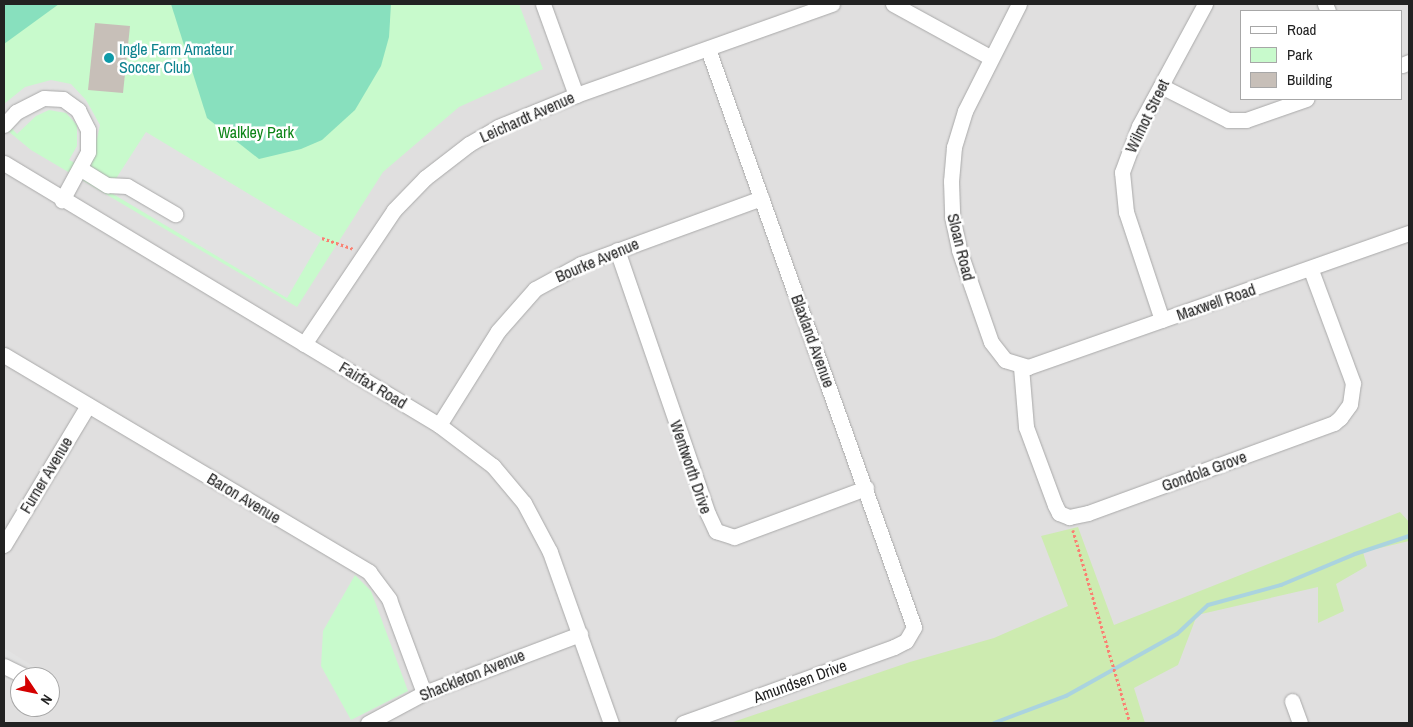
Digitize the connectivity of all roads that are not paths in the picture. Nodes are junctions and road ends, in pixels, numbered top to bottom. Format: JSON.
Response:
{"nodes":[{"id":1,"x":543,"y":4,"type":"edge"},
{"id":2,"x":832,"y":4,"type":"edge"},
{"id":3,"x":893,"y":4,"type":"edge"},
{"id":4,"x":1019,"y":4,"type":"edge"},
{"id":5,"x":1205,"y":4,"type":"edge"},
{"id":6,"x":708,"y":49,"type":"junction"},
{"id":7,"x":990,"y":57,"type":"junction"},
{"id":8,"x":1161,"y":86,"type":"junction"},
{"id":9,"x":576,"y":95,"type":"junction"},
{"id":10,"x":1303,"y":100,"type":"edge"},
{"id":11,"x":4,"y":125,"type":"edge"},
{"id":12,"x":4,"y":162,"type":"edge"},
{"id":13,"x":81,"y":169,"type":"junction"},
{"id":14,"x":761,"y":198,"type":"junction"},
{"id":15,"x":62,"y":200,"type":"junction"},
{"id":16,"x":175,"y":214,"type":"dead end"},
{"id":17,"x":1409,"y":233,"type":"edge"},
{"id":18,"x":617,"y":250,"type":"junction"},
{"id":19,"x":1311,"y":270,"type":"junction"},
{"id":20,"x":1162,"y":320,"type":"junction"},
{"id":21,"x":304,"y":344,"type":"junction"},
{"id":22,"x":4,"y":355,"type":"edge"},
{"id":23,"x":1021,"y":367,"type":"junction"},
{"id":24,"x":88,"y":404,"type":"junction"},
{"id":25,"x":439,"y":425,"type":"junction"},
{"id":26,"x":866,"y":488,"type":"junction"},
{"id":27,"x":4,"y":545,"type":"edge"},
{"id":28,"x":913,"y":632,"type":"joint"},
{"id":29,"x":580,"y":634,"type":"junction"},
{"id":30,"x":424,"y":692,"type":"junction"},
{"id":31,"x":1292,"y":701,"type":"dead end"},
{"id":32,"x":368,"y":723,"type":"edge"},
{"id":33,"x":612,"y":723,"type":"edge"},
{"id":34,"x":682,"y":723,"type":"edge"},
{"id":35,"x":1300,"y":723,"type":"edge"}],
"edges":[{"from":1,"to":9,"type":"street"},
{"from":2,"to":6,"type":"street","name":"Leichardt Avenue"},
{"from":3,"to":7,"type":"street"},
{"from":4,"to":7,"type":"street","name":"Sloan Road"},
{"from":5,"to":8,"type":"street","name":"Wilmot Street"},
{"from":6,"to":9,"type":"street","name":"Leichardt Avenue"},
{"from":6,"to":14,"type":"street","name":"Blaxland Avenue"},
{"from":7,"to":23,"type":"street","name":"Sloan Road"},
{"from":8,"to":10,"type":"street"},
{"from":8,"to":20,"type":"street","name":"Wilmot Street"},
{"from":9,"to":21,"type":"street","name":"Leichardt Avenue"},
{"from":11,"to":13,"type":"street"},
{"from":12,"to":15,"type":"street","name":"Fairfax Road"},
{"from":13,"to":15,"type":"street"},
{"from":13,"to":16,"type":"street"},
{"from":14,"to":18,"type":"street","name":"Bourke Avenue"},
{"from":14,"to":26,"type":"street","name":"Blaxland Avenue"},
{"from":15,"to":21,"type":"street","name":"Fairfax Road"},
{"from":17,"to":19,"type":"street","name":"Maxwell Road"},
{"from":18,"to":25,"type":"street","name":"Bourke Avenue"},
{"from":18,"to":26,"type":"street","name":"Wentworth Drive"},
{"from":19,"to":20,"type":"street","name":"Maxwell Road"},
{"from":19,"to":23,"type":"street","name":"Gondola Grove"},
{"from":20,"to":23,"type":"street","name":"Maxwell Road"},
{"from":21,"to":25,"type":"street","name":"Fairfax Road"},
{"from":22,"to":24,"type":"street","name":"Baron Avenue"},
{"from":24,"to":27,"type":"street","name":"Furner Avenue"},
{"from":24,"to":30,"type":"street","name":"Baron Avenue"},
{"from":25,"to":29,"type":"street","name":"Fairfax Road"},
{"from":26,"to":28,"type":"street","name":"Blaxland Avenue"},
{"from":28,"to":34,"type":"street","name":"Amundsen Drive"},
{"from":29,"to":30,"type":"street","name":"Shackleton Avenue"},
{"from":29,"to":33,"type":"street","name":"Fairfax Road"},
{"from":30,"to":32,"type":"street","name":"Shackleton Avenue"},
{"from":31,"to":35,"type":"street"}]}
